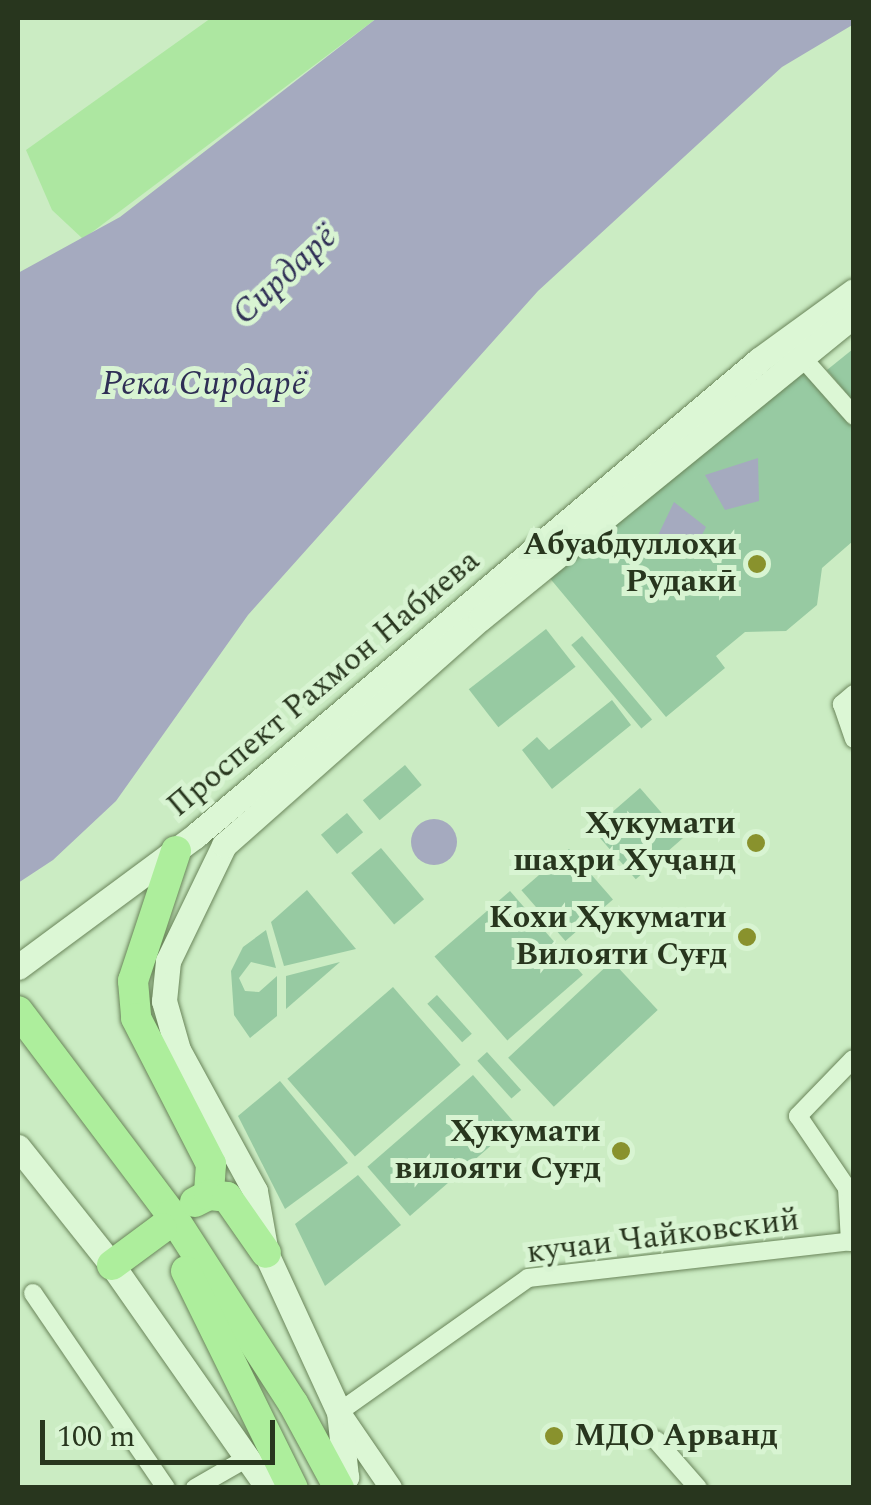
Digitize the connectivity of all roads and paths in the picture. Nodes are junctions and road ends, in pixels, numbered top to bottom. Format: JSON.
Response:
{"nodes":[{"id":1,"x":854,"y":292,"type":"edge"},
{"id":2,"x":854,"y":315,"type":"edge"},
{"id":3,"x":799,"y":354,"type":"junction"},
{"id":4,"x":854,"y":416,"type":"edge"},
{"id":5,"x":854,"y":694,"type":"edge"},
{"id":6,"x":854,"y":739,"type":"edge"},
{"id":7,"x":176,"y":850,"type":"junction"},
{"id":8,"x":206,"y":883,"type":"junction"},
{"id":9,"x":18,"y":967,"type":"edge"},
{"id":10,"x":20,"y":1023,"type":"edge"},
{"id":11,"x":853,"y":1058,"type":"edge"},
{"id":12,"x":18,"y":1148,"type":"edge"},
{"id":13,"x":209,"y":1195,"type":"junction"},
{"id":14,"x":167,"y":1221,"type":"junction"},
{"id":15,"x":852,"y":1241,"type":"edge"},
{"id":16,"x":266,"y":1253,"type":"junction"},
{"id":17,"x":112,"y":1265,"type":"junction"},
{"id":18,"x":33,"y":1292,"type":"dead end"},
{"id":19,"x":339,"y":1412,"type":"junction"},
{"id":20,"x":656,"y":1440,"type":"dead end"},
{"id":21,"x":248,"y":1457,"type":"junction"},
{"id":22,"x":166,"y":1488,"type":"edge"},
{"id":23,"x":195,"y":1488,"type":"edge"},
{"id":24,"x":268,"y":1488,"type":"edge"},
{"id":25,"x":294,"y":1488,"type":"edge"},
{"id":26,"x":340,"y":1488,"type":"edge"},
{"id":27,"x":391,"y":1488,"type":"edge"},
{"id":28,"x":698,"y":1488,"type":"edge"}],
"edges":[{"from":1,"to":7,"type":"main road","name":"Проспект Рахмон Набиева"},
{"from":2,"to":3,"type":"main road"},
{"from":3,"to":4,"type":"street"},
{"from":3,"to":8,"type":"main road"},
{"from":5,"to":6,"type":"street"},
{"from":7,"to":8,"type":"main road"},
{"from":7,"to":9,"type":"main road","name":"Проспект Рахмон Набиева"},
{"from":7,"to":13,"type":"main road"},
{"from":8,"to":16,"type":"main road"},
{"from":10,"to":14,"type":"main road"},
{"from":11,"to":15,"type":"street"},
{"from":12,"to":17,"type":"main road"},
{"from":13,"to":14,"type":"main road"},
{"from":13,"to":16,"type":"main road"},
{"from":14,"to":17,"type":"main road"},
{"from":14,"to":25,"type":"main road"},
{"from":14,"to":26,"type":"main road"},
{"from":15,"to":19,"type":"street","name":"кучаи Чайковский"},
{"from":16,"to":19,"type":"main road"},
{"from":17,"to":21,"type":"main road"},
{"from":18,"to":22,"type":"street"},
{"from":19,"to":26,"type":"main road"},
{"from":19,"to":27,"type":"street"},
{"from":20,"to":28,"type":"street"},
{"from":21,"to":23,"type":"street"},
{"from":21,"to":24,"type":"main road"}]}
